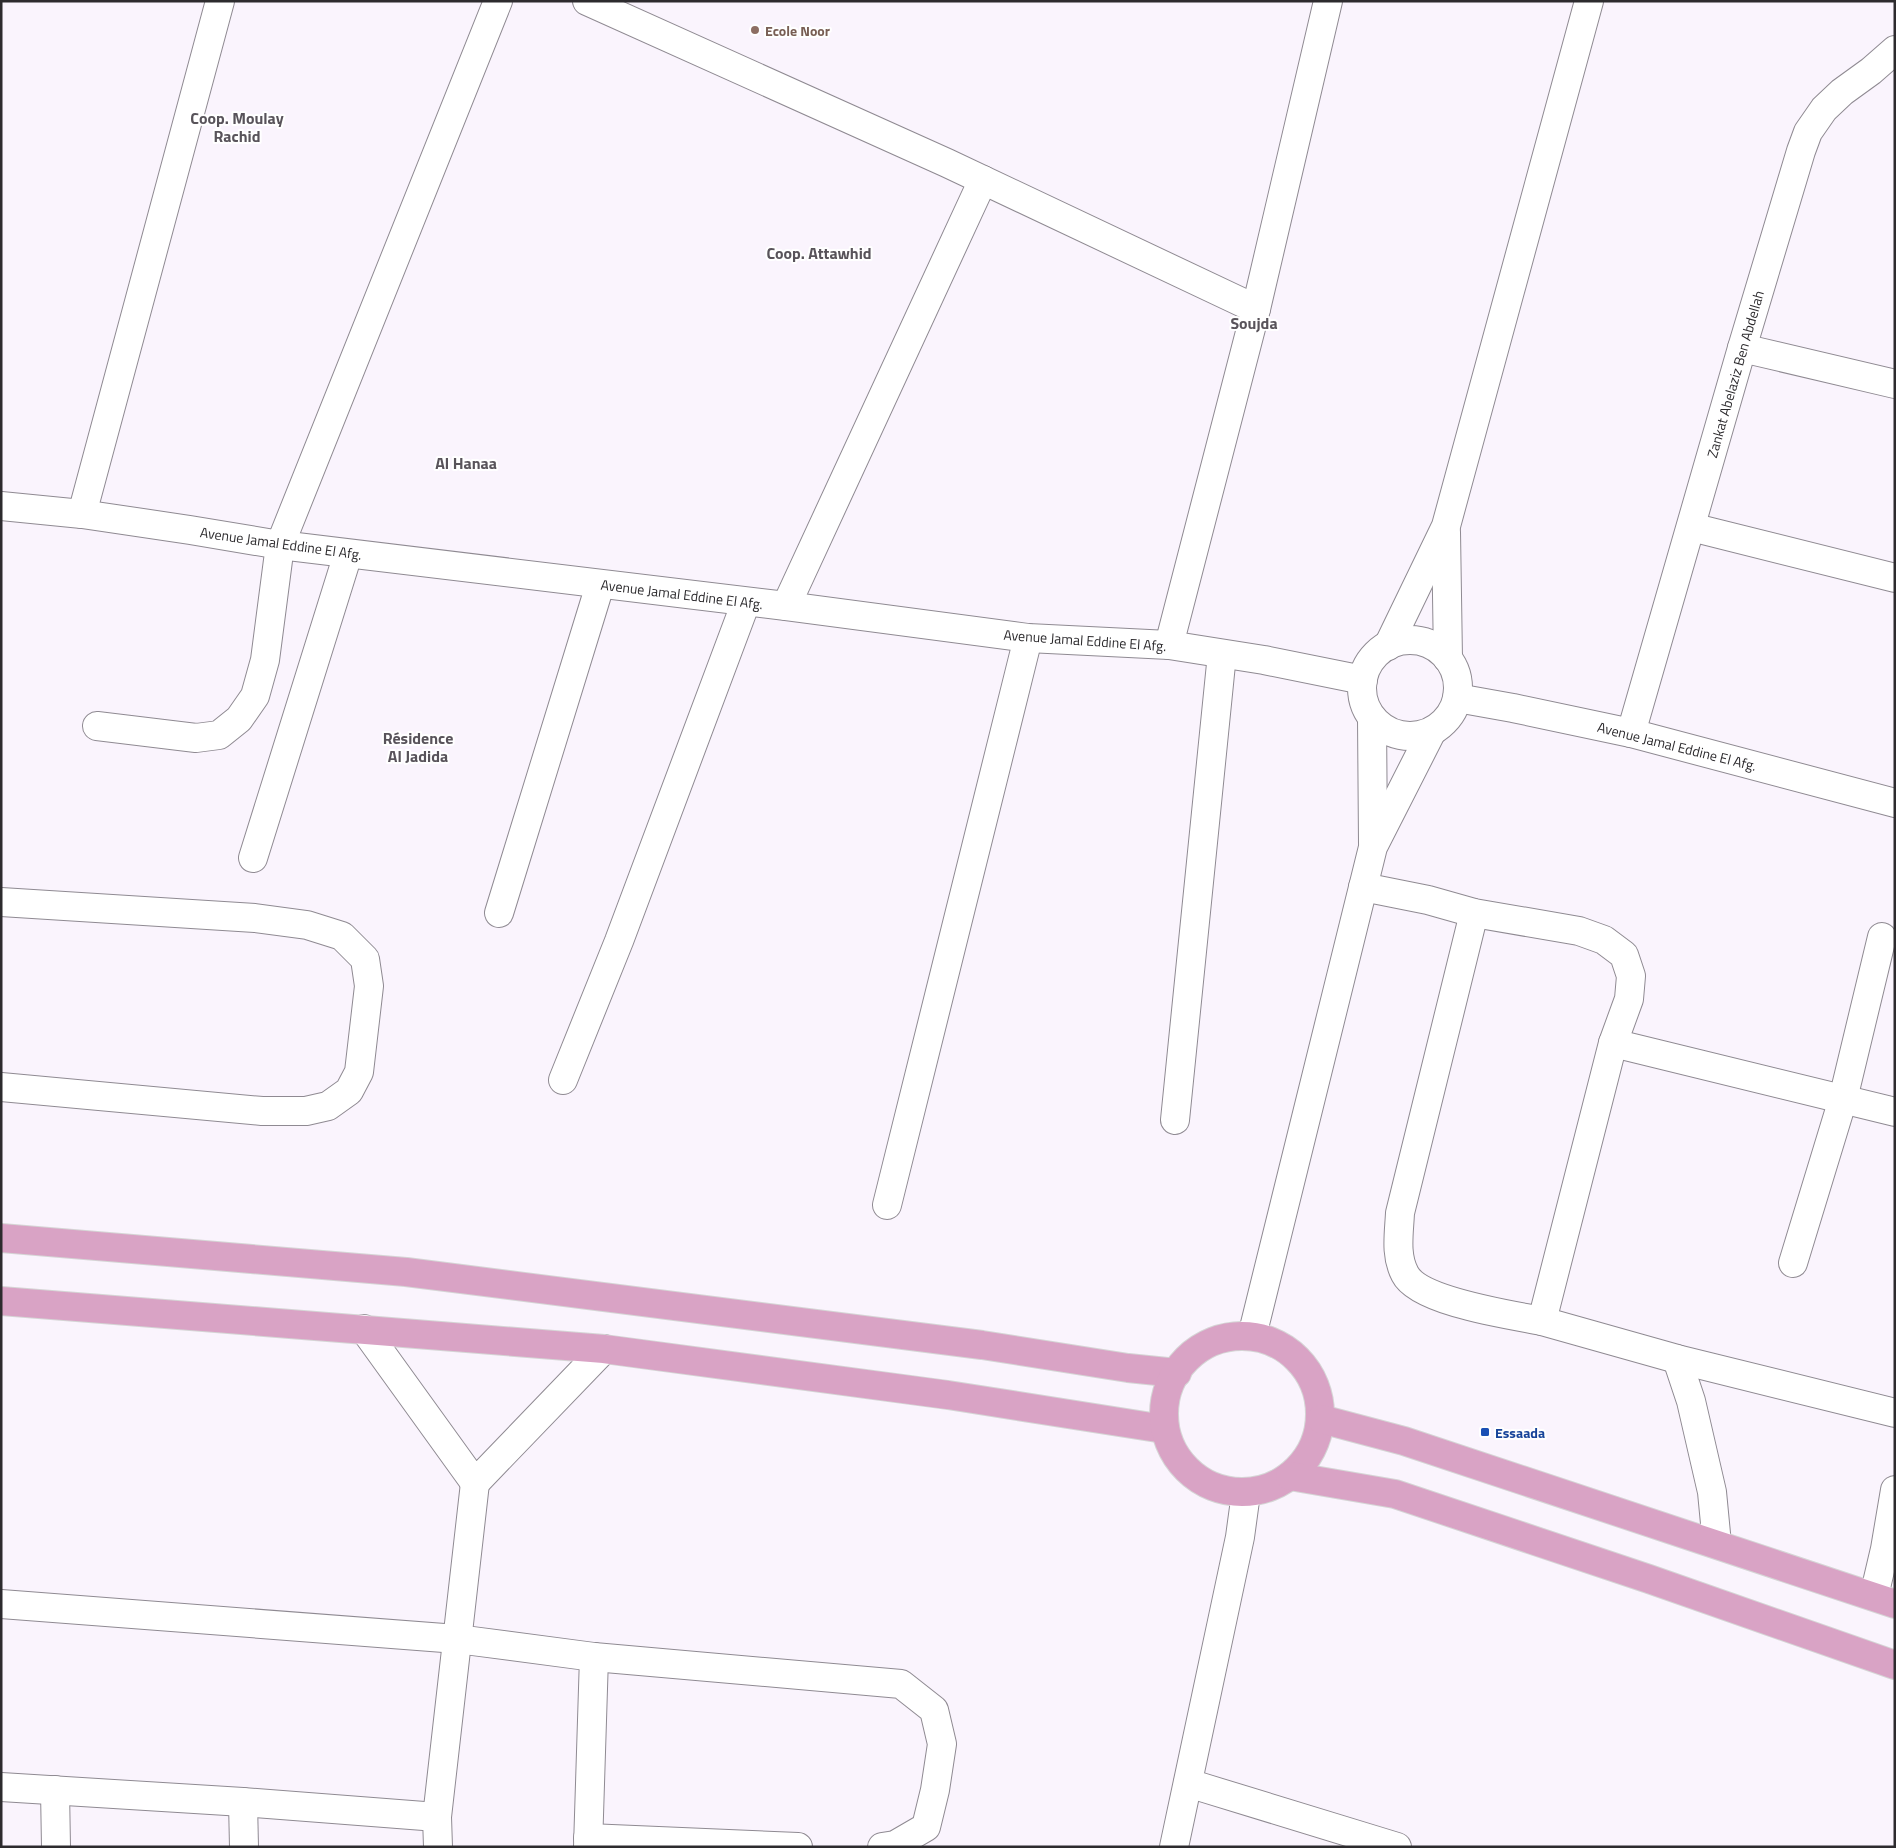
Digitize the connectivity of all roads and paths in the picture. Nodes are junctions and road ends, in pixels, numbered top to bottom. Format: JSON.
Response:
{"nodes":[{"id":1,"x":220,"y":1,"type":"edge"},
{"id":2,"x":498,"y":1,"type":"edge"},
{"id":3,"x":587,"y":1,"type":"edge"},
{"id":4,"x":1328,"y":1,"type":"edge"},
{"id":5,"x":1589,"y":1,"type":"edge"},
{"id":6,"x":1895,"y":50,"type":"edge"},
{"id":7,"x":1883,"y":76,"type":"edge"},
{"id":8,"x":984,"y":180,"type":"junction"},
{"id":9,"x":1256,"y":310,"type":"junction"},
{"id":10,"x":1742,"y":348,"type":"junction"},
{"id":11,"x":1895,"y":384,"type":"edge"},
{"id":12,"x":1,"y":506,"type":"edge"},
{"id":13,"x":82,"y":514,"type":"junction"},
{"id":14,"x":1446,"y":526,"type":"junction"},
{"id":15,"x":1690,"y":526,"type":"junction"},
{"id":16,"x":280,"y":545,"type":"junction"},
{"id":17,"x":348,"y":554,"type":"junction"},
{"id":18,"x":1895,"y":578,"type":"edge"},
{"id":19,"x":600,"y":585,"type":"junction"},
{"id":20,"x":746,"y":602,"type":"junction"},
{"id":21,"x":786,"y":606,"type":"junction"},
{"id":22,"x":1028,"y":638,"type":"junction"},
{"id":23,"x":1169,"y":645,"type":"junction"},
{"id":24,"x":1388,"y":646,"type":"junction"},
{"id":25,"x":1222,"y":654,"type":"junction"},
{"id":26,"x":1448,"y":659,"type":"junction"},
{"id":27,"x":1363,"y":680,"type":"junction"},
{"id":28,"x":1457,"y":698,"type":"junction"},
{"id":29,"x":1372,"y":718,"type":"junction"},
{"id":30,"x":96,"y":726,"type":"dead end"},
{"id":31,"x":1432,"y":731,"type":"junction"},
{"id":32,"x":1631,"y":733,"type":"junction"},
{"id":33,"x":1895,"y":804,"type":"edge"},
{"id":34,"x":1373,"y":847,"type":"junction"},
{"id":35,"x":253,"y":858,"type":"dead end"},
{"id":36,"x":1363,"y":887,"type":"junction"},
{"id":37,"x":1,"y":902,"type":"edge"},
{"id":38,"x":499,"y":913,"type":"dead end"},
{"id":39,"x":1474,"y":913,"type":"junction"},
{"id":40,"x":1882,"y":937,"type":"dead end"},
{"id":41,"x":1614,"y":1043,"type":"junction"},
{"id":42,"x":563,"y":1080,"type":"dead end"},
{"id":43,"x":1,"y":1087,"type":"edge"},
{"id":44,"x":1843,"y":1100,"type":"junction"},
{"id":45,"x":1895,"y":1112,"type":"edge"},
{"id":46,"x":1175,"y":1120,"type":"dead end"},
{"id":47,"x":887,"y":1204,"type":"dead end"},
{"id":48,"x":1,"y":1238,"type":"edge"},
{"id":49,"x":1794,"y":1262,"type":"dead end"},
{"id":50,"x":1,"y":1301,"type":"edge"},
{"id":51,"x":1542,"y":1322,"type":"junction"},
{"id":52,"x":364,"y":1329,"type":"junction"},
{"id":53,"x":1252,"y":1336,"type":"junction"},
{"id":54,"x":604,"y":1349,"type":"junction"},
{"id":55,"x":1678,"y":1359,"type":"junction"},
{"id":56,"x":1177,"y":1372,"type":"junction"},
{"id":57,"x":1895,"y":1413,"type":"edge"},
{"id":58,"x":1321,"y":1419,"type":"junction"},
{"id":59,"x":1164,"y":1429,"type":"junction"},
{"id":60,"x":1290,"y":1476,"type":"junction"},
{"id":61,"x":475,"y":1483,"type":"junction"},
{"id":62,"x":1895,"y":1490,"type":"edge"},
{"id":63,"x":1246,"y":1493,"type":"junction"},
{"id":64,"x":1717,"y":1544,"type":"junction"},
{"id":65,"x":1884,"y":1600,"type":"edge"},
{"id":66,"x":1,"y":1604,"type":"edge"},
{"id":67,"x":457,"y":1640,"type":"junction"},
{"id":68,"x":594,"y":1657,"type":"junction"},
{"id":69,"x":1895,"y":1665,"type":"edge"},
{"id":70,"x":1188,"y":1783,"type":"junction"},
{"id":71,"x":1,"y":1786,"type":"edge"},
{"id":72,"x":55,"y":1790,"type":"junction"},
{"id":73,"x":243,"y":1802,"type":"junction"},
{"id":74,"x":437,"y":1817,"type":"junction"},
{"id":75,"x":588,"y":1842,"type":"edge"},
{"id":76,"x":56,"y":1847,"type":"edge"},
{"id":77,"x":244,"y":1847,"type":"edge"},
{"id":78,"x":438,"y":1847,"type":"edge"},
{"id":79,"x":798,"y":1847,"type":"edge"},
{"id":80,"x":882,"y":1847,"type":"edge"},
{"id":81,"x":1174,"y":1847,"type":"edge"},
{"id":82,"x":1397,"y":1847,"type":"edge"}],
"edges":[{"from":1,"to":13,"type":"street"},
{"from":2,"to":16,"type":"street"},
{"from":3,"to":8,"type":"street"},
{"from":4,"to":9,"type":"street"},
{"from":5,"to":14,"type":"street"},
{"from":6,"to":7,"type":"street","name":"Zankat Abelaziz Ben Abdellah"},
{"from":7,"to":10,"type":"street","name":"Zankat Abelaziz Ben Abdellah"},
{"from":8,"to":9,"type":"street"},
{"from":8,"to":21,"type":"street"},
{"from":9,"to":23,"type":"street"},
{"from":10,"to":11,"type":"street"},
{"from":10,"to":15,"type":"street","name":"Zankat Abelaziz Ben Abdellah"},
{"from":12,"to":13,"type":"street","name":"Avenue Jamal Eddine El Afg."},
{"from":13,"to":16,"type":"street","name":"Avenue Jamal Eddine El Afg."},
{"from":14,"to":24,"type":"street"},
{"from":14,"to":26,"type":"street"},
{"from":15,"to":18,"type":"street"},
{"from":15,"to":32,"type":"street","name":"Zankat Abelaziz Ben Abdellah"},
{"from":16,"to":17,"type":"street","name":"Avenue Jamal Eddine El Afg."},
{"from":16,"to":30,"type":"street"},
{"from":17,"to":19,"type":"street","name":"Avenue Jamal Eddine El Afg."},
{"from":17,"to":35,"type":"street"},
{"from":19,"to":20,"type":"street","name":"Avenue Jamal Eddine El Afg."},
{"from":19,"to":38,"type":"street"},
{"from":20,"to":21,"type":"street","name":"Avenue Jamal Eddine El Afg."},
{"from":20,"to":42,"type":"street"},
{"from":21,"to":22,"type":"street","name":"Avenue Jamal Eddine El Afg."},
{"from":22,"to":23,"type":"street","name":"Avenue Jamal Eddine El Afg."},
{"from":22,"to":47,"type":"street"},
{"from":23,"to":25,"type":"street","name":"Avenue Jamal Eddine El Afg."},
{"from":24,"to":26,"type":"street"},
{"from":24,"to":27,"type":"street"},
{"from":25,"to":27,"type":"street","name":"Avenue Jamal Eddine El Afg."},
{"from":25,"to":46,"type":"street"},
{"from":26,"to":28,"type":"street"},
{"from":27,"to":29,"type":"street"},
{"from":28,"to":31,"type":"street"},
{"from":28,"to":32,"type":"street","name":"Avenue Jamal Eddine El Afg."},
{"from":29,"to":31,"type":"street"},
{"from":29,"to":34,"type":"street"},
{"from":31,"to":34,"type":"street"},
{"from":32,"to":33,"type":"street","name":"Avenue Jamal Eddine El Afg."},
{"from":34,"to":36,"type":"street"},
{"from":36,"to":39,"type":"street"},
{"from":36,"to":53,"type":"street"},
{"from":37,"to":43,"type":"street"},
{"from":39,"to":41,"type":"street"},
{"from":39,"to":51,"type":"street"},
{"from":40,"to":44,"type":"street"},
{"from":41,"to":44,"type":"street"},
{"from":41,"to":51,"type":"street"},
{"from":44,"to":45,"type":"street"},
{"from":44,"to":49,"type":"street"},
{"from":48,"to":56,"type":"main road"},
{"from":50,"to":52,"type":"main road"},
{"from":51,"to":55,"type":"street"},
{"from":52,"to":54,"type":"main road"},
{"from":52,"to":61,"type":"street"},
{"from":53,"to":56,"type":"main road"},
{"from":53,"to":58,"type":"main road"},
{"from":54,"to":59,"type":"main road"},
{"from":54,"to":61,"type":"street"},
{"from":55,"to":57,"type":"street"},
{"from":55,"to":64,"type":"street"},
{"from":56,"to":59,"type":"main road"},
{"from":58,"to":60,"type":"main road"},
{"from":58,"to":64,"type":"main road"},
{"from":59,"to":63,"type":"main road"},
{"from":60,"to":63,"type":"main road"},
{"from":60,"to":69,"type":"main road"},
{"from":61,"to":67,"type":"street"},
{"from":62,"to":65,"type":"street"},
{"from":63,"to":70,"type":"street"},
{"from":64,"to":65,"type":"main road"},
{"from":66,"to":67,"type":"street"},
{"from":67,"to":68,"type":"street"},
{"from":67,"to":74,"type":"street"},
{"from":68,"to":75,"type":"street"},
{"from":68,"to":80,"type":"street"},
{"from":70,"to":81,"type":"street"},
{"from":70,"to":82,"type":"street"},
{"from":71,"to":72,"type":"street"},
{"from":72,"to":73,"type":"street"},
{"from":72,"to":76,"type":"street"},
{"from":73,"to":74,"type":"street"},
{"from":73,"to":77,"type":"street"},
{"from":74,"to":78,"type":"street"},
{"from":75,"to":79,"type":"street"}]}
